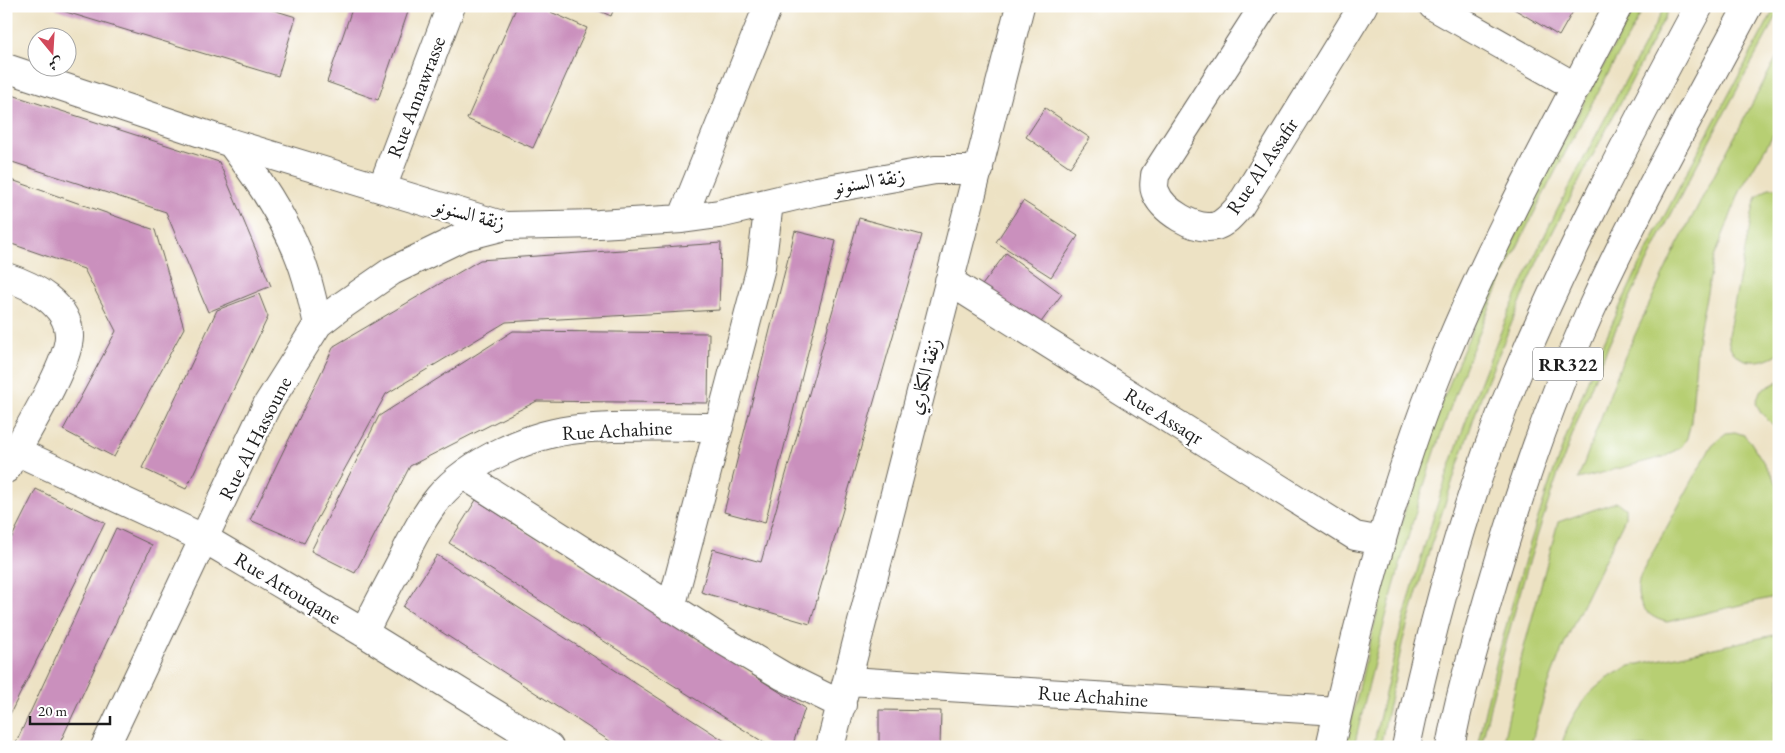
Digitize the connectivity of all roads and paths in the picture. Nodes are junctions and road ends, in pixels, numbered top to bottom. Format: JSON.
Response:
{"nodes":[{"id":1,"x":451,"y":6,"type":"edge"},
{"id":2,"x":768,"y":6,"type":"edge"},
{"id":3,"x":1020,"y":6,"type":"edge"},
{"id":4,"x":1264,"y":6,"type":"edge"},
{"id":5,"x":1433,"y":6,"type":"edge"},
{"id":6,"x":1618,"y":6,"type":"edge"},
{"id":7,"x":1698,"y":6,"type":"edge"},
{"id":8,"x":1748,"y":6,"type":"edge"},
{"id":9,"x":1362,"y":7,"type":"edge"},
{"id":10,"x":6,"y":68,"type":"edge"},
{"id":11,"x":1576,"y":87,"type":"junction"},
{"id":12,"x":231,"y":143,"type":"junction"},
{"id":13,"x":979,"y":170,"type":"junction"},
{"id":14,"x":382,"y":188,"type":"junction"},
{"id":15,"x":769,"y":203,"type":"junction"},
{"id":16,"x":682,"y":219,"type":"junction"},
{"id":17,"x":505,"y":226,"type":"junction"},
{"id":18,"x":12,"y":279,"type":"edge"},
{"id":19,"x":949,"y":281,"type":"junction"},
{"id":20,"x":318,"y":324,"type":"junction"},
{"id":21,"x":719,"y":426,"type":"junction"},
{"id":22,"x":11,"y":460,"type":"edge"},
{"id":23,"x":464,"y":475,"type":"junction"},
{"id":24,"x":205,"y":539,"type":"junction"},
{"id":25,"x":1382,"y":541,"type":"junction"},
{"id":26,"x":671,"y":608,"type":"junction"},
{"id":27,"x":364,"y":633,"type":"junction"},
{"id":28,"x":845,"y":693,"type":"junction"},
{"id":29,"x":1338,"y":711,"type":"junction"},
{"id":30,"x":105,"y":747,"type":"edge"},
{"id":31,"x":548,"y":747,"type":"edge"},
{"id":32,"x":830,"y":747,"type":"edge"},
{"id":33,"x":1330,"y":747,"type":"edge"},
{"id":34,"x":1406,"y":747,"type":"edge"},
{"id":35,"x":1450,"y":747,"type":"edge"}],
"edges":[{"from":1,"to":14,"type":"street","name":"Rue Annawrasse"},
{"from":2,"to":16,"type":"street"},
{"from":3,"to":13,"type":"street","name":"زنقة الكناري"},
{"from":4,"to":9,"type":"street","name":"Rue Al Assafir"},
{"from":5,"to":11,"type":"street"},
{"from":6,"to":11,"type":"street"},
{"from":7,"to":34,"type":"street","number":"RR322"},
{"from":8,"to":35,"type":"street","number":"RR322"},
{"from":10,"to":12,"type":"street","name":"زنقة السنونو"},
{"from":11,"to":25,"type":"street"},
{"from":12,"to":14,"type":"street","name":"زنقة السنونو"},
{"from":12,"to":20,"type":"street"},
{"from":13,"to":15,"type":"street","name":"زنقة السنونو"},
{"from":13,"to":19,"type":"street","name":"زنقة الكناري"},
{"from":14,"to":17,"type":"street","name":"زنقة السنونو"},
{"from":15,"to":16,"type":"street","name":"زنقة السنونو"},
{"from":15,"to":21,"type":"street"},
{"from":16,"to":17,"type":"street","name":"زنقة السنونو"},
{"from":17,"to":20,"type":"street","name":"Rue Al Hassoune"},
{"from":18,"to":22,"type":"street"},
{"from":19,"to":25,"type":"street","name":"Rue Assaqr"},
{"from":19,"to":28,"type":"street","name":"زنقة الكناري"},
{"from":20,"to":24,"type":"street","name":"Rue Al Hassoune"},
{"from":21,"to":23,"type":"street","name":"Rue Achahine"},
{"from":21,"to":26,"type":"street"},
{"from":22,"to":24,"type":"street","name":"Rue Attouqane"},
{"from":23,"to":26,"type":"street","name":"Rue Achahine"},
{"from":23,"to":27,"type":"street","name":"Rue Achahine"},
{"from":24,"to":27,"type":"street","name":"Rue Attouqane"},
{"from":24,"to":30,"type":"street","name":"Rue Al Hassoune"},
{"from":25,"to":29,"type":"street"},
{"from":26,"to":28,"type":"street","name":"Rue Achahine"},
{"from":27,"to":31,"type":"street","name":"Rue Attouqane"},
{"from":28,"to":29,"type":"street","name":"Rue Achahine"},
{"from":28,"to":32,"type":"street","name":"زنقة الكناري"},
{"from":29,"to":33,"type":"street"}]}
